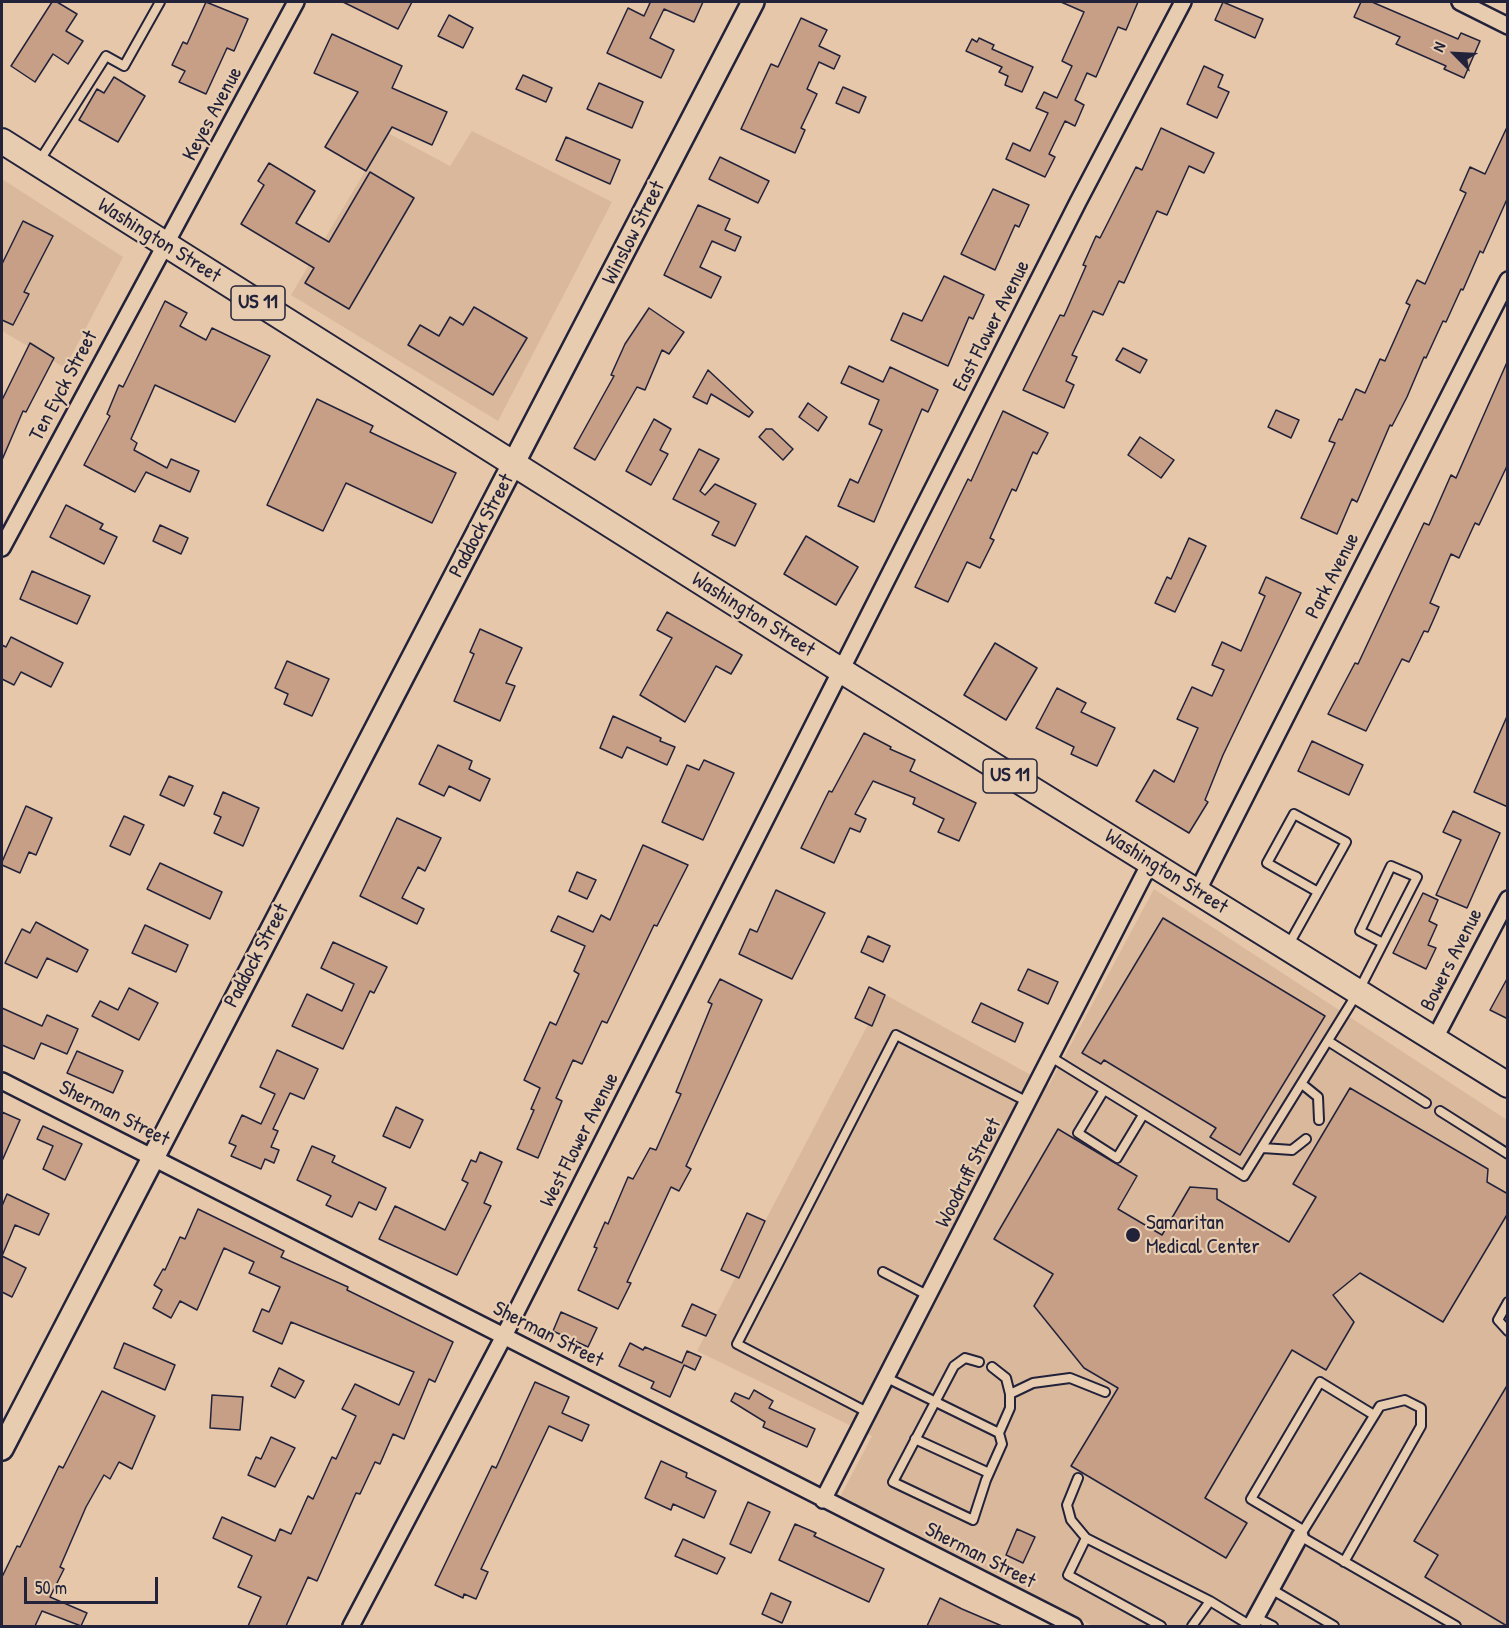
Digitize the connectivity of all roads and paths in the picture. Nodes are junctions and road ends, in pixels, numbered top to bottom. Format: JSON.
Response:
{"nodes":[{"id":1,"x":160,"y":2,"type":"edge"},
{"id":2,"x":297,"y":2,"type":"edge"},
{"id":3,"x":753,"y":2,"type":"edge"},
{"id":4,"x":1183,"y":2,"type":"edge"},
{"id":5,"x":1460,"y":2,"type":"edge"},
{"id":6,"x":1508,"y":26,"type":"edge"},
{"id":7,"x":2,"y":141,"type":"edge"},
{"id":8,"x":38,"y":164,"type":"junction"},
{"id":9,"x":164,"y":244,"type":"junction"},
{"id":10,"x":1508,"y":280,"type":"edge"},
{"id":11,"x":514,"y":465,"type":"junction"},
{"id":12,"x":2,"y":548,"type":"edge"},
{"id":13,"x":842,"y":671,"type":"junction"},
{"id":14,"x":1150,"y":863,"type":"junction"},
{"id":15,"x":1197,"y":892,"type":"junction"},
{"id":16,"x":1317,"y":892,"type":"junction"},
{"id":17,"x":1508,"y":899,"type":"edge"},
{"id":18,"x":1383,"y":943,"type":"junction"},
{"id":19,"x":1286,"y":948,"type":"junction"},
{"id":20,"x":1358,"y":993,"type":"junction"},
{"id":21,"x":1434,"y":1040,"type":"junction"},
{"id":22,"x":1328,"y":1041,"type":"junction"},
{"id":23,"x":1051,"y":1057,"type":"junction"},
{"id":24,"x":2,"y":1081,"type":"edge"},
{"id":25,"x":1302,"y":1084,"type":"junction"},
{"id":26,"x":1508,"y":1085,"type":"edge"},
{"id":27,"x":1104,"y":1090,"type":"junction"},
{"id":28,"x":1028,"y":1102,"type":"junction"},
{"id":29,"x":1426,"y":1103,"type":"dead end"},
{"id":30,"x":1440,"y":1111,"type":"dead end"},
{"id":31,"x":1143,"y":1114,"type":"junction"},
{"id":32,"x":1318,"y":1120,"type":"dead end"},
{"id":33,"x":1306,"y":1139,"type":"dead end"},
{"id":34,"x":1263,"y":1148,"type":"junction"},
{"id":35,"x":1508,"y":1154,"type":"edge"},
{"id":36,"x":154,"y":1158,"type":"junction"},
{"id":37,"x":884,"y":1272,"type":"dead end"},
{"id":38,"x":929,"y":1296,"type":"junction"},
{"id":39,"x":1508,"y":1302,"type":"edge"},
{"id":40,"x":1508,"y":1332,"type":"edge"},
{"id":41,"x":504,"y":1336,"type":"junction"},
{"id":42,"x":979,"y":1362,"type":"dead end"},
{"id":43,"x":992,"y":1367,"type":"dead end"},
{"id":44,"x":887,"y":1378,"type":"junction"},
{"id":45,"x":1105,"y":1392,"type":"dead end"},
{"id":46,"x":1011,"y":1394,"type":"junction"},
{"id":47,"x":934,"y":1401,"type":"junction"},
{"id":48,"x":869,"y":1413,"type":"junction"},
{"id":49,"x":1374,"y":1415,"type":"junction"},
{"id":50,"x":999,"y":1433,"type":"junction"},
{"id":51,"x":915,"y":1438,"type":"junction"},
{"id":52,"x":2,"y":1449,"type":"edge"},
{"id":53,"x":989,"y":1473,"type":"junction"},
{"id":54,"x":1078,"y":1478,"type":"dead end"},
{"id":55,"x":823,"y":1500,"type":"junction"},
{"id":56,"x":1302,"y":1533,"type":"junction"},
{"id":57,"x":1086,"y":1538,"type":"junction"},
{"id":58,"x":1344,"y":1562,"type":"junction"},
{"id":59,"x":1270,"y":1588,"type":"junction"},
{"id":60,"x":1210,"y":1601,"type":"junction"},
{"id":61,"x":1252,"y":1623,"type":"edge"},
{"id":62,"x":351,"y":1626,"type":"edge"},
{"id":63,"x":1074,"y":1626,"type":"edge"},
{"id":64,"x":1161,"y":1626,"type":"edge"},
{"id":65,"x":1192,"y":1626,"type":"edge"},
{"id":66,"x":1273,"y":1626,"type":"edge"},
{"id":67,"x":1334,"y":1626,"type":"edge"},
{"id":68,"x":1456,"y":1626,"type":"edge"}],
"edges":[{"from":1,"to":8,"type":"lane"},
{"from":2,"to":9,"type":"street","name":"Keyes Avenue"},
{"from":3,"to":11,"type":"main road","name":"Winslow Street"},
{"from":4,"to":13,"type":"street","name":"East Flower Avenue"},
{"from":5,"to":6,"type":"street"},
{"from":7,"to":8,"type":"main road","name":"Washington Street","number":"US 11"},
{"from":8,"to":9,"type":"main road","name":"Washington Street","number":"US 11"},
{"from":9,"to":11,"type":"main road","name":"Washington Street","number":"US 11"},
{"from":9,"to":12,"type":"street","name":"Ten Eyck Street"},
{"from":10,"to":15,"type":"street","name":"Park Avenue"},
{"from":11,"to":13,"type":"main road","name":"Washington Street","number":"US 11"},
{"from":11,"to":36,"type":"main road","name":"Paddock Street"},
{"from":13,"to":14,"type":"main road","name":"Washington Street","number":"US 11"},
{"from":13,"to":41,"type":"street","name":"West Flower Avenue"},
{"from":14,"to":15,"type":"main road","name":"Washington Street","number":"US 11"},
{"from":14,"to":23,"type":"street","name":"Woodruff Street"},
{"from":15,"to":19,"type":"main road","name":"Washington Street","number":"US 11"},
{"from":16,"to":16,"type":"lane"},
{"from":16,"to":19,"type":"lane"},
{"from":17,"to":21,"type":"street","name":"Bowers Avenue"},
{"from":18,"to":18,"type":"lane"},
{"from":18,"to":20,"type":"lane"},
{"from":19,"to":20,"type":"main road","name":"Washington Street","number":"US 11"},
{"from":20,"to":21,"type":"main road","name":"Washington Street","number":"US 11"},
{"from":20,"to":22,"type":"lane"},
{"from":21,"to":26,"type":"main road","name":"Washington Street","number":"US 11"},
{"from":22,"to":25,"type":"lane"},
{"from":22,"to":29,"type":"lane"},
{"from":23,"to":27,"type":"lane"},
{"from":23,"to":28,"type":"street","name":"Woodruff Street"},
{"from":24,"to":36,"type":"street","name":"Sherman Street"},
{"from":25,"to":32,"type":"lane"},
{"from":25,"to":34,"type":"lane"},
{"from":27,"to":31,"type":"lane"},
{"from":27,"to":31,"type":"lane"},
{"from":28,"to":38,"type":"street","name":"Woodruff Street"},
{"from":28,"to":48,"type":"lane"},
{"from":30,"to":35,"type":"lane"},
{"from":31,"to":34,"type":"lane"},
{"from":33,"to":34,"type":"lane"},
{"from":36,"to":41,"type":"street","name":"Sherman Street"},
{"from":36,"to":52,"type":"main road","name":"Paddock Street"},
{"from":37,"to":38,"type":"lane"},
{"from":38,"to":44,"type":"street","name":"Woodruff Street"},
{"from":39,"to":40,"type":"lane"},
{"from":41,"to":55,"type":"street","name":"Sherman Street"},
{"from":41,"to":62,"type":"street","name":"West Flower Avenue"},
{"from":42,"to":47,"type":"lane"},
{"from":43,"to":46,"type":"lane"},
{"from":44,"to":47,"type":"lane"},
{"from":44,"to":48,"type":"street","name":"Woodruff Street"},
{"from":45,"to":46,"type":"lane"},
{"from":46,"to":50,"type":"lane"},
{"from":47,"to":50,"type":"lane"},
{"from":47,"to":51,"type":"lane"},
{"from":48,"to":55,"type":"street","name":"Woodruff Street"},
{"from":49,"to":56,"type":"lane"},
{"from":49,"to":56,"type":"lane"},
{"from":49,"to":58,"type":"lane"},
{"from":50,"to":53,"type":"lane"},
{"from":51,"to":53,"type":"lane"},
{"from":51,"to":53,"type":"lane"},
{"from":54,"to":57,"type":"lane"},
{"from":55,"to":63,"type":"street","name":"Sherman Street"},
{"from":56,"to":58,"type":"lane"},
{"from":56,"to":59,"type":"street"},
{"from":57,"to":60,"type":"lane"},
{"from":57,"to":64,"type":"lane"},
{"from":58,"to":68,"type":"lane"},
{"from":59,"to":61,"type":"street"},
{"from":59,"to":67,"type":"lane"},
{"from":60,"to":61,"type":"lane"},
{"from":60,"to":65,"type":"lane"},
{"from":61,"to":66,"type":"lane"}]}
